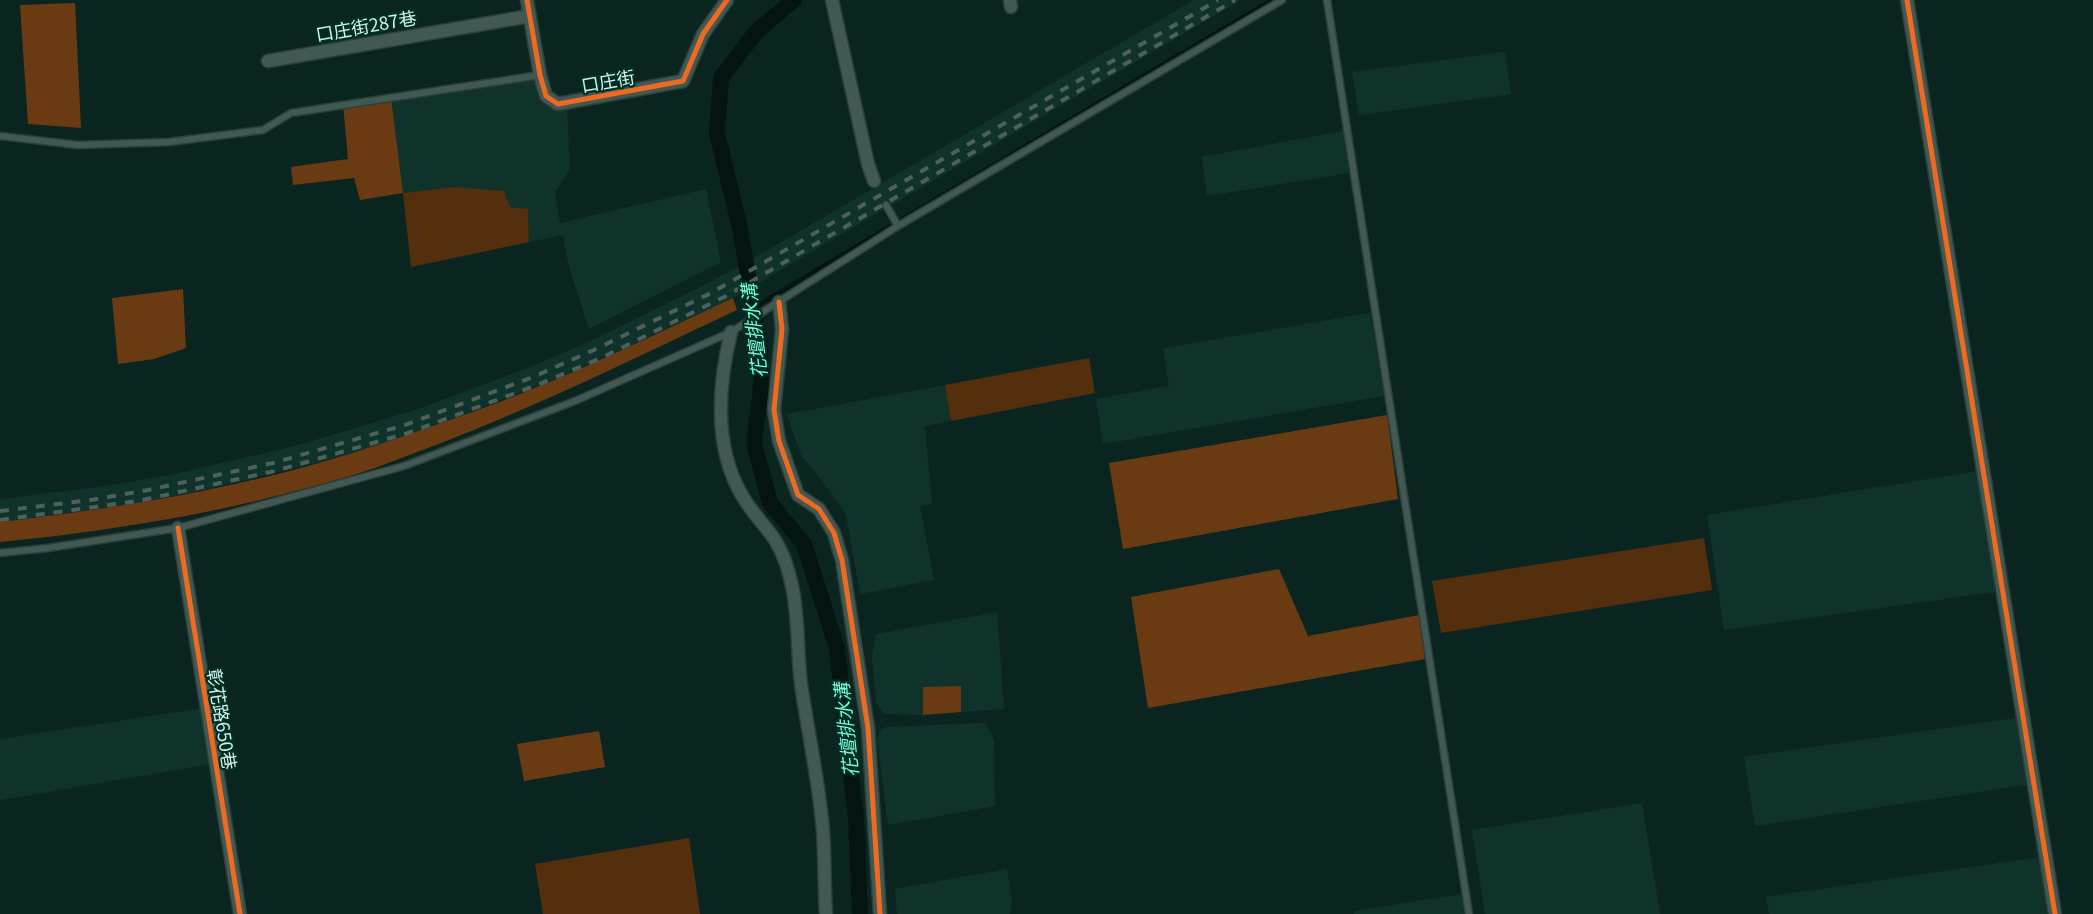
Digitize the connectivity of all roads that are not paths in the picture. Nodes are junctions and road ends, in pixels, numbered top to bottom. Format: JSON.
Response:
{"nodes":[{"id":1,"x":527,"y":0,"type":"edge"},
{"id":2,"x":727,"y":0,"type":"edge"},
{"id":3,"x":832,"y":0,"type":"edge"},
{"id":4,"x":1282,"y":0,"type":"edge"},
{"id":5,"x":1326,"y":0,"type":"edge"},
{"id":6,"x":1907,"y":0,"type":"edge"},
{"id":7,"x":530,"y":16,"type":"junction"},
{"id":8,"x":268,"y":61,"type":"dead end"},
{"id":9,"x":540,"y":75,"type":"junction"},
{"id":10,"x":0,"y":136,"type":"edge"},
{"id":11,"x":874,"y":181,"type":"dead end"},
{"id":12,"x":886,"y":205,"type":"dead end"},
{"id":13,"x":898,"y":226,"type":"junction"},
{"id":14,"x":774,"y":306,"type":"junction"},
{"id":15,"x":734,"y":330,"type":"junction"},
{"id":16,"x":178,"y":528,"type":"junction"},
{"id":17,"x":0,"y":553,"type":"edge"},
{"id":18,"x":240,"y":914,"type":"edge"},
{"id":19,"x":826,"y":914,"type":"edge"},
{"id":20,"x":880,"y":914,"type":"edge"},
{"id":21,"x":1470,"y":914,"type":"edge"},
{"id":22,"x":2055,"y":914,"type":"edge"}],
"edges":[{"from":1,"to":7,"type":"street","name":"口庄街"},
{"from":2,"to":9,"type":"street","name":"口庄街"},
{"from":3,"to":11,"type":"street"},
{"from":4,"to":13,"type":"lane"},
{"from":5,"to":21,"type":"lane"},
{"from":6,"to":22,"type":"street"},
{"from":7,"to":8,"type":"street","name":"口庄街287巷"},
{"from":7,"to":9,"type":"street","name":"口庄街"},
{"from":9,"to":10,"type":"lane"},
{"from":12,"to":13,"type":"lane"},
{"from":13,"to":14,"type":"lane"},
{"from":14,"to":15,"type":"lane"},
{"from":14,"to":20,"type":"street"},
{"from":15,"to":16,"type":"lane"},
{"from":15,"to":19,"type":"street"},
{"from":16,"to":17,"type":"lane"},
{"from":16,"to":18,"type":"street","name":"彰花路650巷"}]}
